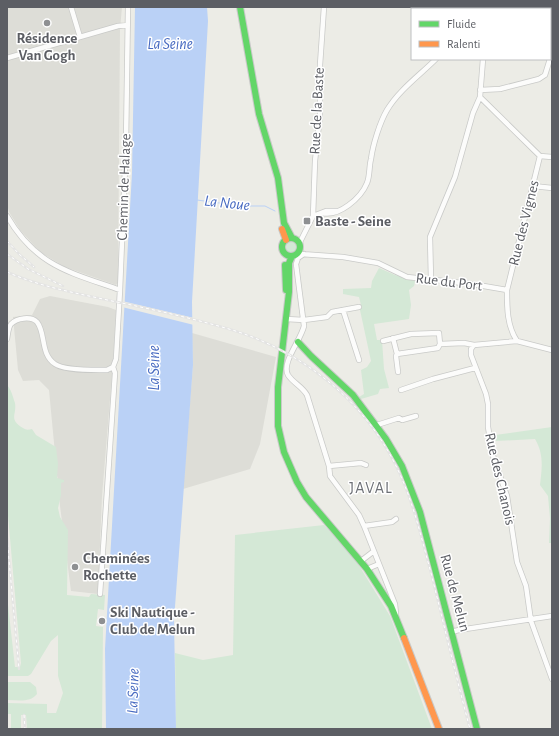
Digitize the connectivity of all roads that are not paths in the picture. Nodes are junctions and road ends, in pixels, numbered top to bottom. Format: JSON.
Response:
{"nodes":[{"id":1,"x":71,"y":7,"type":"edge"},
{"id":2,"x":128,"y":7,"type":"edge"},
{"id":3,"x":240,"y":7,"type":"edge"},
{"id":4,"x":324,"y":7,"type":"edge"},
{"id":5,"x":128,"y":25,"type":"junction"},
{"id":6,"x":80,"y":37,"type":"junction"},
{"id":7,"x":7,"y":58,"type":"edge"},
{"id":8,"x":435,"y":60,"type":"edge"},
{"id":9,"x":483,"y":60,"type":"edge"},
{"id":10,"x":550,"y":60,"type":"edge"},
{"id":11,"x":480,"y":90,"type":"junction"},
{"id":12,"x":480,"y":97,"type":"junction"},
{"id":13,"x":540,"y":156,"type":"junction"},
{"id":14,"x":552,"y":157,"type":"edge"},
{"id":15,"x":533,"y":186,"type":"junction"},
{"id":16,"x":552,"y":188,"type":"edge"},
{"id":17,"x":7,"y":216,"type":"edge"},
{"id":18,"x":313,"y":216,"type":"junction"},
{"id":19,"x":297,"y":246,"type":"junction"},
{"id":20,"x":285,"y":254,"type":"junction"},
{"id":21,"x":294,"y":255,"type":"junction"},
{"id":22,"x":431,"y":280,"type":"junction"},
{"id":23,"x":120,"y":290,"type":"junction"},
{"id":24,"x":507,"y":290,"type":"junction"},
{"id":25,"x":288,"y":301,"type":"junction"},
{"id":26,"x":359,"y":306,"type":"dead end"},
{"id":27,"x":343,"y":310,"type":"junction"},
{"id":28,"x":286,"y":320,"type":"junction"},
{"id":29,"x":301,"y":320,"type":"junction"},
{"id":30,"x":393,"y":338,"type":"junction"},
{"id":31,"x":7,"y":339,"type":"edge"},
{"id":32,"x":383,"y":341,"type":"dead end"},
{"id":33,"x":517,"y":341,"type":"junction"},
{"id":34,"x":298,"y":342,"type":"junction"},
{"id":35,"x":440,"y":344,"type":"junction"},
{"id":36,"x":474,"y":345,"type":"junction"},
{"id":37,"x":552,"y":350,"type":"edge"},
{"id":38,"x":397,"y":354,"type":"junction"},
{"id":39,"x":359,"y":360,"type":"dead end"},
{"id":40,"x":113,"y":367,"type":"junction"},
{"id":41,"x":475,"y":368,"type":"junction"},
{"id":42,"x":398,"y":372,"type":"dead end"},
{"id":43,"x":400,"y":390,"type":"dead end"},
{"id":44,"x":416,"y":416,"type":"dead end"},
{"id":45,"x":377,"y":425,"type":"junction"},
{"id":46,"x":366,"y":465,"type":"dead end"},
{"id":47,"x":328,"y":466,"type":"junction"},
{"id":48,"x":396,"y":519,"type":"dead end"},
{"id":49,"x":364,"y":526,"type":"junction"},
{"id":50,"x":374,"y":551,"type":"junction"},
{"id":51,"x":361,"y":561,"type":"junction"},
{"id":52,"x":379,"y":564,"type":"junction"},
{"id":53,"x":367,"y":569,"type":"junction"},
{"id":54,"x":100,"y":594,"type":"dead end"},
{"id":55,"x":552,"y":616,"type":"edge"},
{"id":56,"x":397,"y":620,"type":"junction"},
{"id":57,"x":531,"y":620,"type":"junction"},
{"id":58,"x":451,"y":632,"type":"junction"},
{"id":59,"x":552,"y":678,"type":"edge"},
{"id":60,"x":439,"y":729,"type":"edge"},
{"id":61,"x":478,"y":729,"type":"edge"}],
"edges":[{"from":1,"to":6,"type":"street"},
{"from":2,"to":5,"type":"street","name":"Chemin de Halage"},
{"from":3,"to":19,"type":"main road"},
{"from":4,"to":18,"type":"street","name":"Rue de la Baste"},
{"from":5,"to":6,"type":"street"},
{"from":5,"to":23,"type":"street","name":"Chemin de Halage"},
{"from":6,"to":7,"type":"street"},
{"from":8,"to":18,"type":"street"},
{"from":9,"to":11,"type":"street"},
{"from":10,"to":11,"type":"street"},
{"from":11,"to":12,"type":"street"},
{"from":12,"to":13,"type":"street"},
{"from":12,"to":22,"type":"street"},
{"from":13,"to":14,"type":"street"},
{"from":13,"to":15,"type":"street","name":"Rue des Vignes"},
{"from":15,"to":16,"type":"street"},
{"from":15,"to":24,"type":"street","name":"Rue des Vignes"},
{"from":17,"to":23,"type":"street"},
{"from":18,"to":19,"type":"street"},
{"from":19,"to":20,"type":"main road"},
{"from":19,"to":21,"type":"main road"},
{"from":19,"to":22,"type":"street","name":"Rue du Port"},
{"from":19,"to":29,"type":"street"},
{"from":20,"to":21,"type":"main road"},
{"from":20,"to":25,"type":"main road"},
{"from":21,"to":25,"type":"main road"},
{"from":22,"to":24,"type":"street","name":"Rue du Port"},
{"from":23,"to":40,"type":"street","name":"Chemin de Halage"},
{"from":24,"to":33,"type":"street"},
{"from":25,"to":28,"type":"main road"},
{"from":26,"to":27,"type":"street"},
{"from":27,"to":29,"type":"street"},
{"from":27,"to":39,"type":"street"},
{"from":28,"to":29,"type":"street"},
{"from":28,"to":51,"type":"main road"},
{"from":29,"to":34,"type":"street"},
{"from":30,"to":32,"type":"street"},
{"from":30,"to":35,"type":"street"},
{"from":30,"to":38,"type":"street"},
{"from":31,"to":40,"type":"street"},
{"from":33,"to":36,"type":"street"},
{"from":33,"to":37,"type":"street"},
{"from":34,"to":45,"type":"main road","name":"Rue de Melun"},
{"from":34,"to":47,"type":"street"},
{"from":35,"to":36,"type":"street"},
{"from":35,"to":38,"type":"street"},
{"from":36,"to":41,"type":"street","name":"Rue des Chanois"},
{"from":38,"to":42,"type":"street"},
{"from":40,"to":54,"type":"street","name":"Chemin de Halage"},
{"from":41,"to":43,"type":"street"},
{"from":41,"to":57,"type":"street","name":"Rue des Chanois"},
{"from":44,"to":45,"type":"street"},
{"from":45,"to":58,"type":"main road","name":"Rue de Melun"},
{"from":46,"to":47,"type":"street"},
{"from":47,"to":49,"type":"street"},
{"from":48,"to":49,"type":"street"},
{"from":49,"to":50,"type":"street"},
{"from":50,"to":51,"type":"street"},
{"from":50,"to":52,"type":"street"},
{"from":51,"to":53,"type":"main road"},
{"from":52,"to":53,"type":"street"},
{"from":52,"to":56,"type":"street"},
{"from":53,"to":56,"type":"main road"},
{"from":55,"to":57,"type":"street"},
{"from":56,"to":60,"type":"main road"},
{"from":57,"to":58,"type":"street"},
{"from":57,"to":59,"type":"street","name":"Rue des Chanois"},
{"from":58,"to":61,"type":"main road","name":"Rue de Melun"}]}
